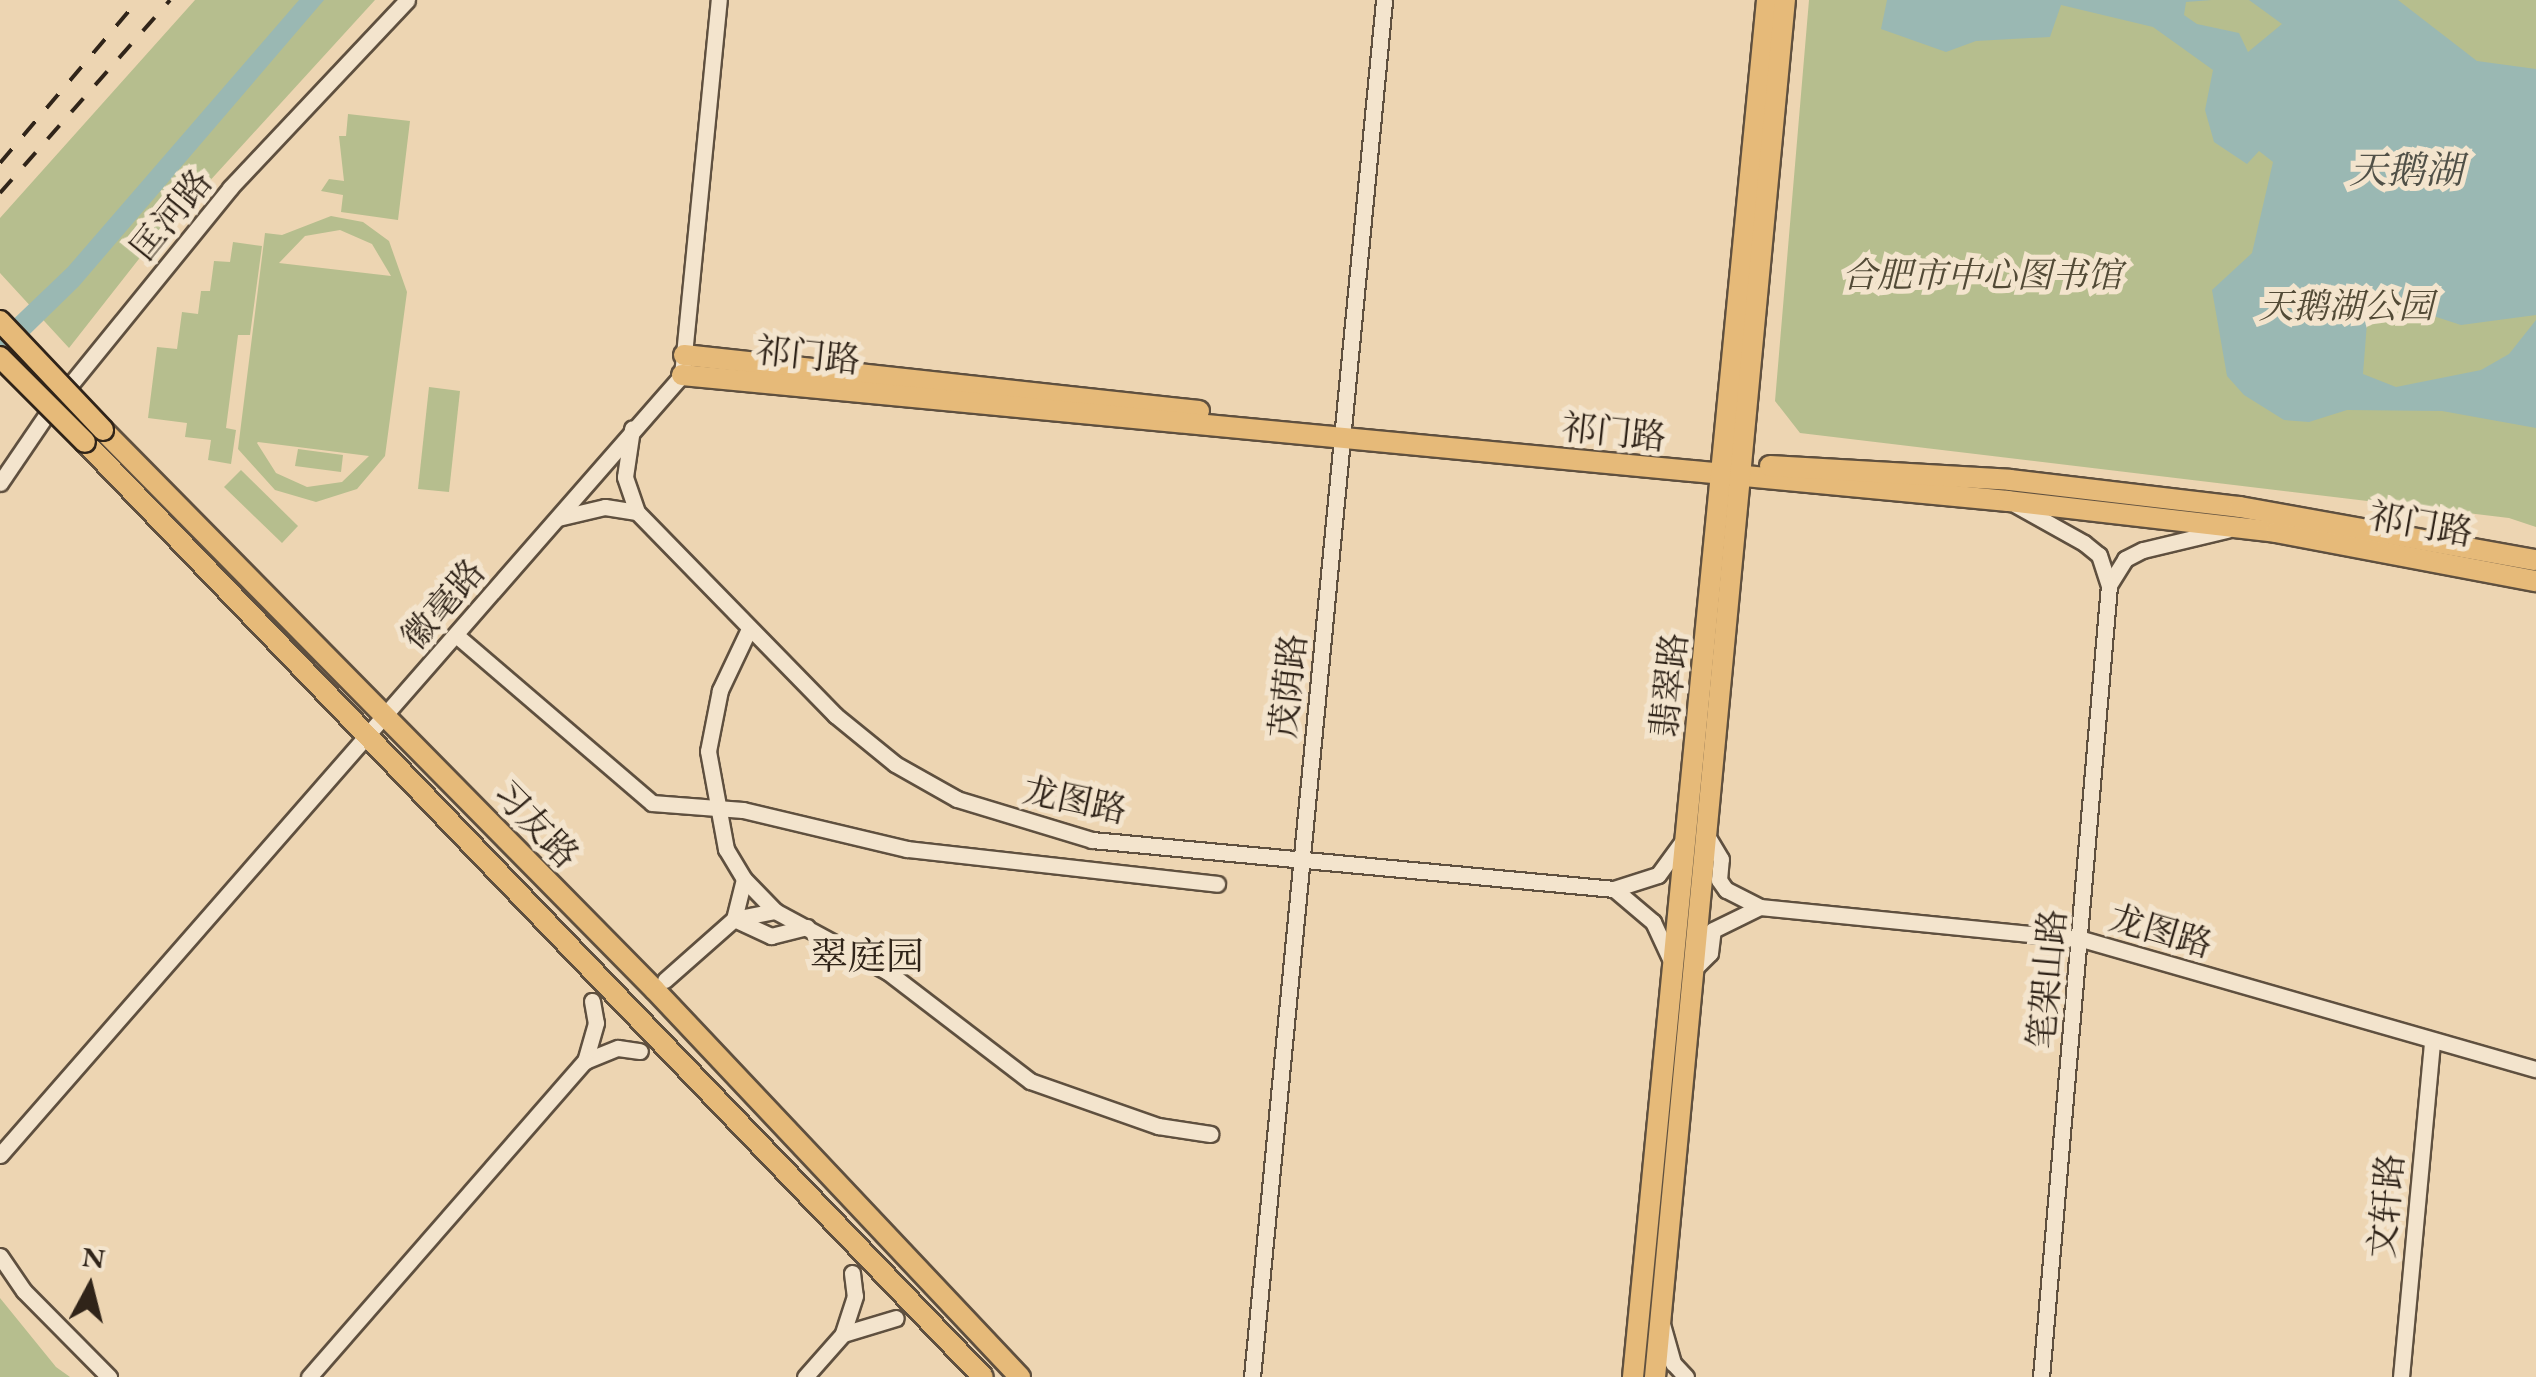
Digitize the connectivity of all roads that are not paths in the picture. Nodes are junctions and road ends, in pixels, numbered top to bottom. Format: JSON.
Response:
{"nodes":[{"id":1,"x":407,"y":0,"type":"edge"},
{"id":2,"x":719,"y":0,"type":"edge"},
{"id":3,"x":1384,"y":0,"type":"edge"},
{"id":4,"x":1751,"y":0,"type":"edge"},
{"id":5,"x":1767,"y":0,"type":"edge"},
{"id":6,"x":1786,"y":0,"type":"edge"},
{"id":7,"x":1766,"y":22,"type":"junction"},
{"id":8,"x":1782,"y":39,"type":"junction"},
{"id":9,"x":0,"y":321,"type":"edge"},
{"id":10,"x":0,"y":356,"type":"edge"},
{"id":11,"x":683,"y":365,"type":"junction"},
{"id":12,"x":632,"y":429,"type":"junction"},
{"id":13,"x":1343,"y":432,"type":"junction"},
{"id":14,"x":94,"y":436,"type":"junction"},
{"id":15,"x":1732,"y":470,"type":"junction"},
{"id":16,"x":0,"y":483,"type":"edge"},
{"id":17,"x":2008,"y":500,"type":"junction"},
{"id":18,"x":637,"y":512,"type":"junction"},
{"id":19,"x":558,"y":518,"type":"junction"},
{"id":20,"x":2238,"y":527,"type":"junction"},
{"id":21,"x":2536,"y":560,"type":"edge"},
{"id":22,"x":2536,"y":581,"type":"edge"},
{"id":23,"x":2109,"y":586,"type":"junction"},
{"id":24,"x":749,"y":629,"type":"junction"},
{"id":25,"x":456,"y":635,"type":"junction"},
{"id":26,"x":386,"y":714,"type":"junction"},
{"id":27,"x":364,"y":735,"type":"junction"},
{"id":28,"x":716,"y":810,"type":"junction"},
{"id":29,"x":1697,"y":835,"type":"junction"},
{"id":30,"x":1301,"y":855,"type":"junction"},
{"id":31,"x":744,"y":879,"type":"junction"},
{"id":32,"x":1217,"y":884,"type":"dead end"},
{"id":33,"x":1614,"y":889,"type":"junction"},
{"id":34,"x":1760,"y":908,"type":"junction"},
{"id":35,"x":775,"y":912,"type":"junction"},
{"id":36,"x":734,"y":919,"type":"junction"},
{"id":37,"x":807,"y":927,"type":"junction"},
{"id":38,"x":2082,"y":940,"type":"junction"},
{"id":39,"x":1684,"y":968,"type":"junction"},
{"id":40,"x":666,"y":980,"type":"dead end"},
{"id":41,"x":592,"y":1000,"type":"dead end"},
{"id":42,"x":2432,"y":1040,"type":"junction"},
{"id":43,"x":640,"y":1050,"type":"dead end"},
{"id":44,"x":585,"y":1061,"type":"junction"},
{"id":45,"x":2536,"y":1069,"type":"edge"},
{"id":46,"x":1210,"y":1134,"type":"dead end"},
{"id":47,"x":0,"y":1155,"type":"edge"},
{"id":48,"x":0,"y":1256,"type":"edge"},
{"id":49,"x":852,"y":1274,"type":"dead end"},
{"id":50,"x":896,"y":1318,"type":"dead end"},
{"id":51,"x":1660,"y":1320,"type":"junction"},
{"id":52,"x":843,"y":1334,"type":"junction"},
{"id":53,"x":110,"y":1377,"type":"edge"},
{"id":54,"x":309,"y":1377,"type":"edge"},
{"id":55,"x":805,"y":1377,"type":"edge"},
{"id":56,"x":983,"y":1377,"type":"edge"},
{"id":57,"x":1020,"y":1377,"type":"edge"},
{"id":58,"x":1252,"y":1377,"type":"edge"},
{"id":59,"x":1633,"y":1377,"type":"edge"},
{"id":60,"x":1655,"y":1377,"type":"edge"},
{"id":61,"x":1686,"y":1377,"type":"edge"},
{"id":62,"x":2040,"y":1377,"type":"edge"},
{"id":63,"x":2400,"y":1377,"type":"edge"}],
"edges":[{"from":1,"to":16,"type":"street","name":"匡河路"},
{"from":2,"to":11,"type":"street"},
{"from":3,"to":13,"type":"street","name":"茂荫路"},
{"from":4,"to":7,"type":"street"},
{"from":5,"to":7,"type":"main road","name":"翡翠路"},
{"from":6,"to":8,"type":"main road","name":"翡翠路"},
{"from":7,"to":8,"type":"street"},
{"from":7,"to":15,"type":"main road","name":"翡翠路"},
{"from":8,"to":15,"type":"main road","name":"翡翠路"},
{"from":9,"to":14,"type":"main road","name":"习友路","bridge":true},
{"from":10,"to":14,"type":"main road","name":"习友路","bridge":true},
{"from":11,"to":12,"type":"street","name":"徽毫路"},
{"from":11,"to":13,"type":"main road","name":"祁门路"},
{"from":12,"to":18,"type":"street"},
{"from":12,"to":19,"type":"street","name":"徽毫路"},
{"from":13,"to":15,"type":"main road","name":"祁门路"},
{"from":13,"to":30,"type":"street","name":"茂荫路"},
{"from":14,"to":26,"type":"main road","name":"习友路"},
{"from":14,"to":27,"type":"main road","name":"习友路"},
{"from":15,"to":17,"type":"main road","name":"祁门路"},
{"from":15,"to":21,"type":"main road","name":"祁门路"},
{"from":15,"to":29,"type":"main road","name":"翡翠路"},
{"from":17,"to":20,"type":"main road","name":"祁门路"},
{"from":17,"to":23,"type":"street"},
{"from":18,"to":19,"type":"street"},
{"from":18,"to":24,"type":"street","name":"龙图路"},
{"from":19,"to":25,"type":"street","name":"徽毫路"},
{"from":20,"to":22,"type":"main road","name":"祁门路"},
{"from":20,"to":23,"type":"street"},
{"from":23,"to":38,"type":"street","name":"笔架山路"},
{"from":24,"to":28,"type":"street"},
{"from":24,"to":30,"type":"street","name":"龙图路"},
{"from":25,"to":26,"type":"street","name":"徽毫路"},
{"from":25,"to":28,"type":"street"},
{"from":26,"to":27,"type":"street","name":"徽毫路"},
{"from":26,"to":57,"type":"main road","name":"习友路"},
{"from":27,"to":47,"type":"street","name":"徽毫路"},
{"from":27,"to":56,"type":"main road","name":"习友路"},
{"from":28,"to":31,"type":"street"},
{"from":28,"to":32,"type":"street"},
{"from":29,"to":33,"type":"street"},
{"from":29,"to":34,"type":"street"},
{"from":29,"to":39,"type":"main road","name":"翡翠路"},
{"from":30,"to":33,"type":"street","name":"龙图路"},
{"from":30,"to":58,"type":"street","name":"茂荫路"},
{"from":31,"to":35,"type":"street"},
{"from":31,"to":36,"type":"street"},
{"from":33,"to":39,"type":"street"},
{"from":34,"to":38,"type":"street","name":"龙图路"},
{"from":34,"to":39,"type":"street"},
{"from":35,"to":36,"type":"street"},
{"from":35,"to":37,"type":"street"},
{"from":36,"to":37,"type":"street"},
{"from":36,"to":40,"type":"street"},
{"from":37,"to":46,"type":"street"},
{"from":38,"to":42,"type":"street","name":"龙图路"},
{"from":38,"to":62,"type":"street","name":"笔架山路"},
{"from":39,"to":51,"type":"main road","name":"翡翠路"},
{"from":39,"to":59,"type":"main road","name":"翡翠路"},
{"from":41,"to":44,"type":"street"},
{"from":42,"to":45,"type":"street","name":"龙图路"},
{"from":42,"to":63,"type":"street","name":"文轩路"},
{"from":43,"to":44,"type":"street"},
{"from":44,"to":54,"type":"street"},
{"from":48,"to":53,"type":"street"},
{"from":49,"to":52,"type":"street"},
{"from":50,"to":52,"type":"street"},
{"from":51,"to":60,"type":"main road","name":"翡翠路"},
{"from":51,"to":61,"type":"street"},
{"from":52,"to":55,"type":"street"}]}
